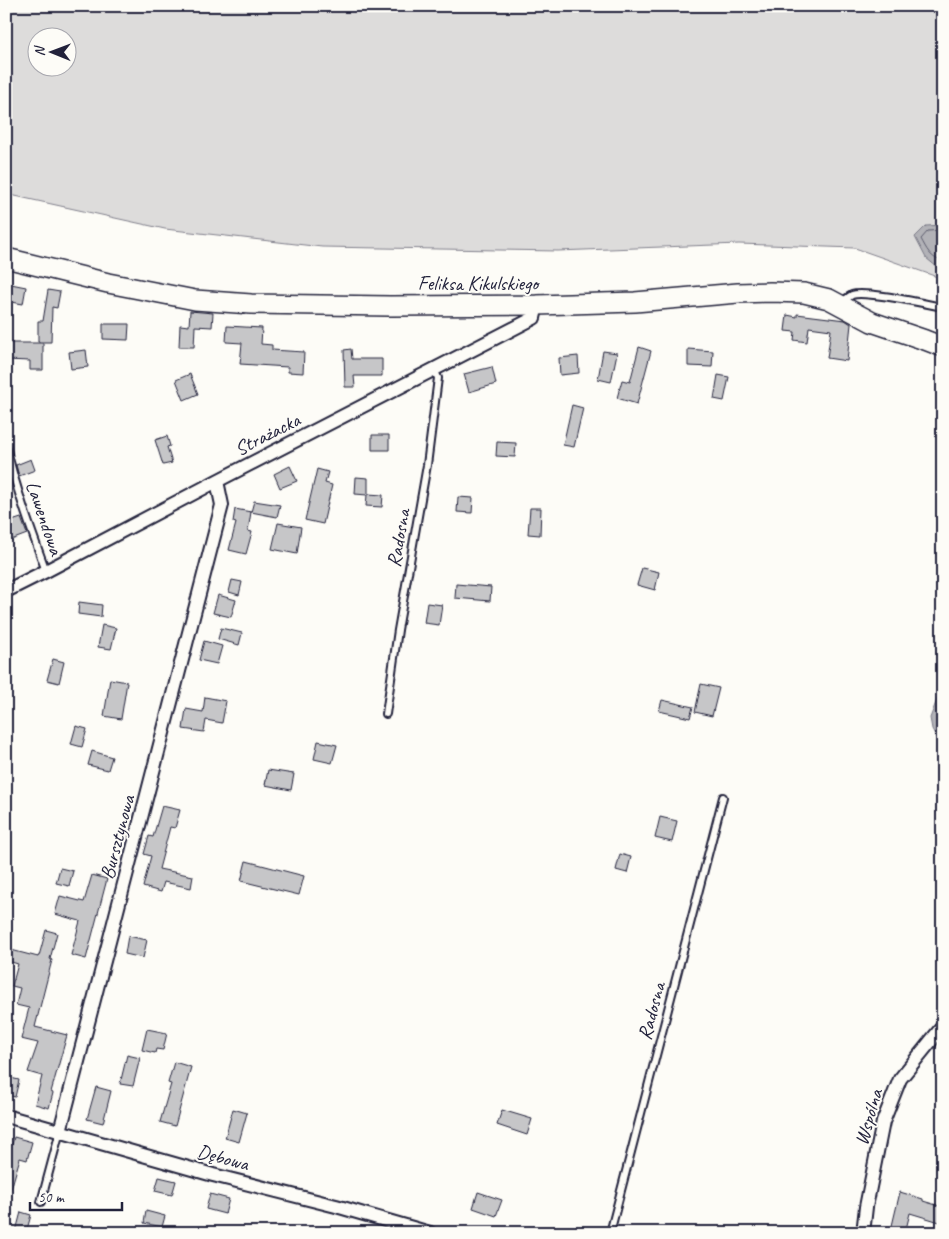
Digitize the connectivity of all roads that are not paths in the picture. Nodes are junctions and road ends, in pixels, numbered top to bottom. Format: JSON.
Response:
{"nodes":[{"id":1,"x":6,"y":258,"type":"edge"},
{"id":2,"x":839,"y":304,"type":"junction"},
{"id":3,"x":537,"y":305,"type":"junction"},
{"id":4,"x":943,"y":307,"type":"edge"},
{"id":5,"x":943,"y":347,"type":"edge"},
{"id":6,"x":434,"y":369,"type":"junction"},
{"id":7,"x":6,"y":446,"type":"edge"},
{"id":8,"x":216,"y":481,"type":"junction"},
{"id":9,"x":46,"y":571,"type":"junction"},
{"id":10,"x":6,"y":591,"type":"edge"},
{"id":11,"x":386,"y":714,"type":"dead end"},
{"id":12,"x":724,"y":797,"type":"dead end"},
{"id":13,"x":943,"y":1026,"type":"edge"},
{"id":14,"x":6,"y":1116,"type":"edge"},
{"id":15,"x":60,"y":1131,"type":"junction"},
{"id":16,"x":41,"y":1202,"type":"dead end"},
{"id":17,"x":422,"y":1232,"type":"edge"},
{"id":18,"x":610,"y":1233,"type":"edge"},
{"id":19,"x":863,"y":1233,"type":"edge"}],
"edges":[{"from":1,"to":3,"type":"main road","name":"Feliksa Kikulskiego"},
{"from":2,"to":3,"type":"main road","name":"Feliksa Kikulskiego"},
{"from":2,"to":4,"type":"lane"},
{"from":2,"to":5,"type":"main road","name":"Feliksa Kikulskiego"},
{"from":3,"to":6,"type":"street","name":"Strażacka"},
{"from":6,"to":8,"type":"street","name":"Strażacka"},
{"from":6,"to":11,"type":"lane","name":"Radosna"},
{"from":7,"to":9,"type":"lane","name":"Lawendowa"},
{"from":8,"to":9,"type":"street","name":"Strażacka"},
{"from":8,"to":15,"type":"street","name":"Bursztynowa"},
{"from":9,"to":10,"type":"street","name":"Strażacka"},
{"from":12,"to":18,"type":"lane","name":"Radosna"},
{"from":13,"to":19,"type":"street","name":"Wspólna"},
{"from":14,"to":15,"type":"street","name":"Dębowa"},
{"from":15,"to":16,"type":"lane","name":"Bursztynowa"},
{"from":15,"to":17,"type":"street","name":"Dębowa"}]}
